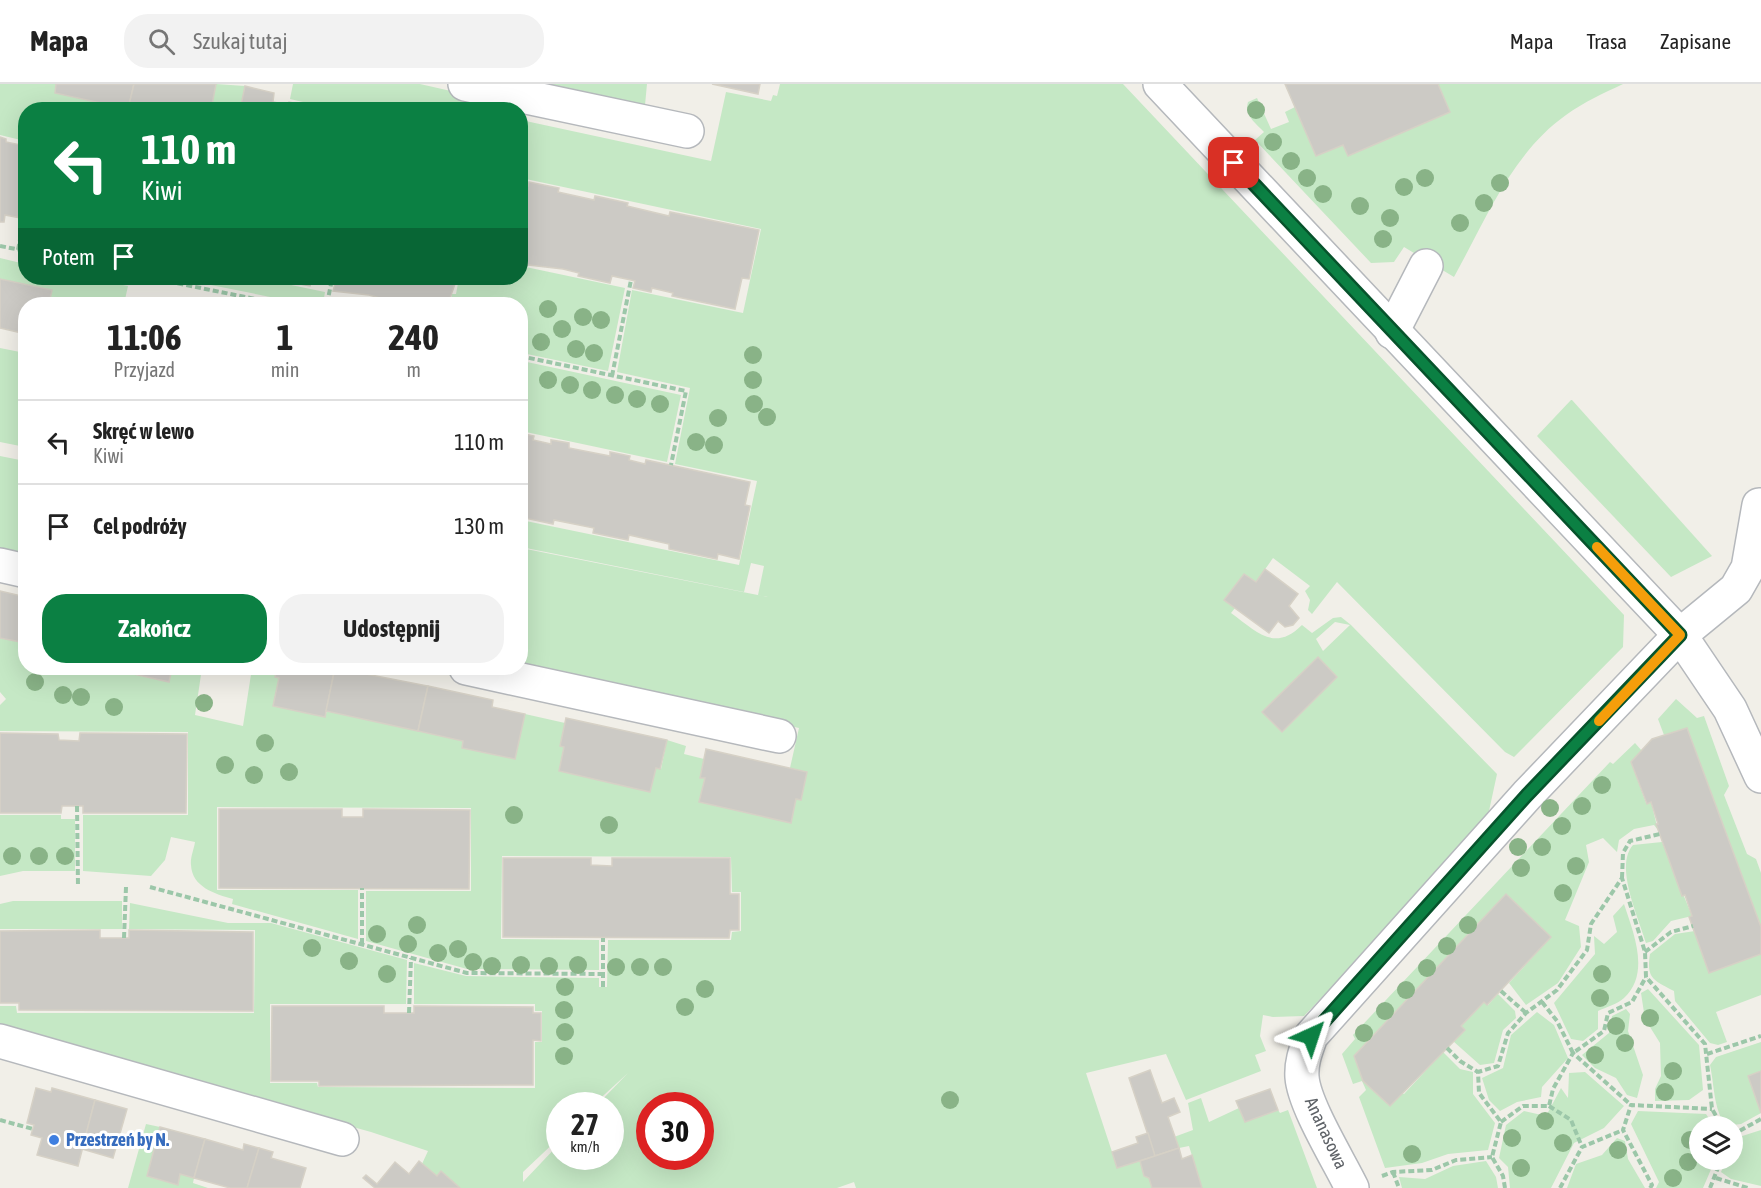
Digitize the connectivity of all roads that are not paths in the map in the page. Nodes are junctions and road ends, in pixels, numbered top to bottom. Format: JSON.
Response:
{"nodes":[{"id":1,"x":465,"y":84,"type":"edge"},
{"id":2,"x":1160,"y":84,"type":"edge"},
{"id":3,"x":687,"y":131,"type":"dead end"},
{"id":4,"x":1426,"y":266,"type":"dead end"},
{"id":5,"x":1392,"y":332,"type":"junction"},
{"id":6,"x":1759,"y":505,"type":"dead end"},
{"id":7,"x":0,"y":565,"type":"edge"},
{"id":8,"x":18,"y":569,"type":"edge"},
{"id":9,"x":1680,"y":635,"type":"junction"},
{"id":10,"x":498,"y":675,"type":"edge"},
{"id":11,"x":779,"y":736,"type":"dead end"},
{"id":12,"x":1761,"y":776,"type":"edge"},
{"id":13,"x":0,"y":1041,"type":"edge"},
{"id":14,"x":342,"y":1139,"type":"dead end"},
{"id":15,"x":1352,"y":1188,"type":"edge"}],
"edges":[{"from":1,"to":3,"type":"street"},
{"from":2,"to":5,"type":"street"},
{"from":4,"to":5,"type":"street"},
{"from":5,"to":9,"type":"street"},
{"from":6,"to":9,"type":"street","name":"Ananasowa"},
{"from":7,"to":8,"type":"street"},
{"from":9,"to":12,"type":"street"},
{"from":9,"to":15,"type":"street","name":"Ananasowa"},
{"from":10,"to":11,"type":"street"},
{"from":13,"to":14,"type":"street"}]}
